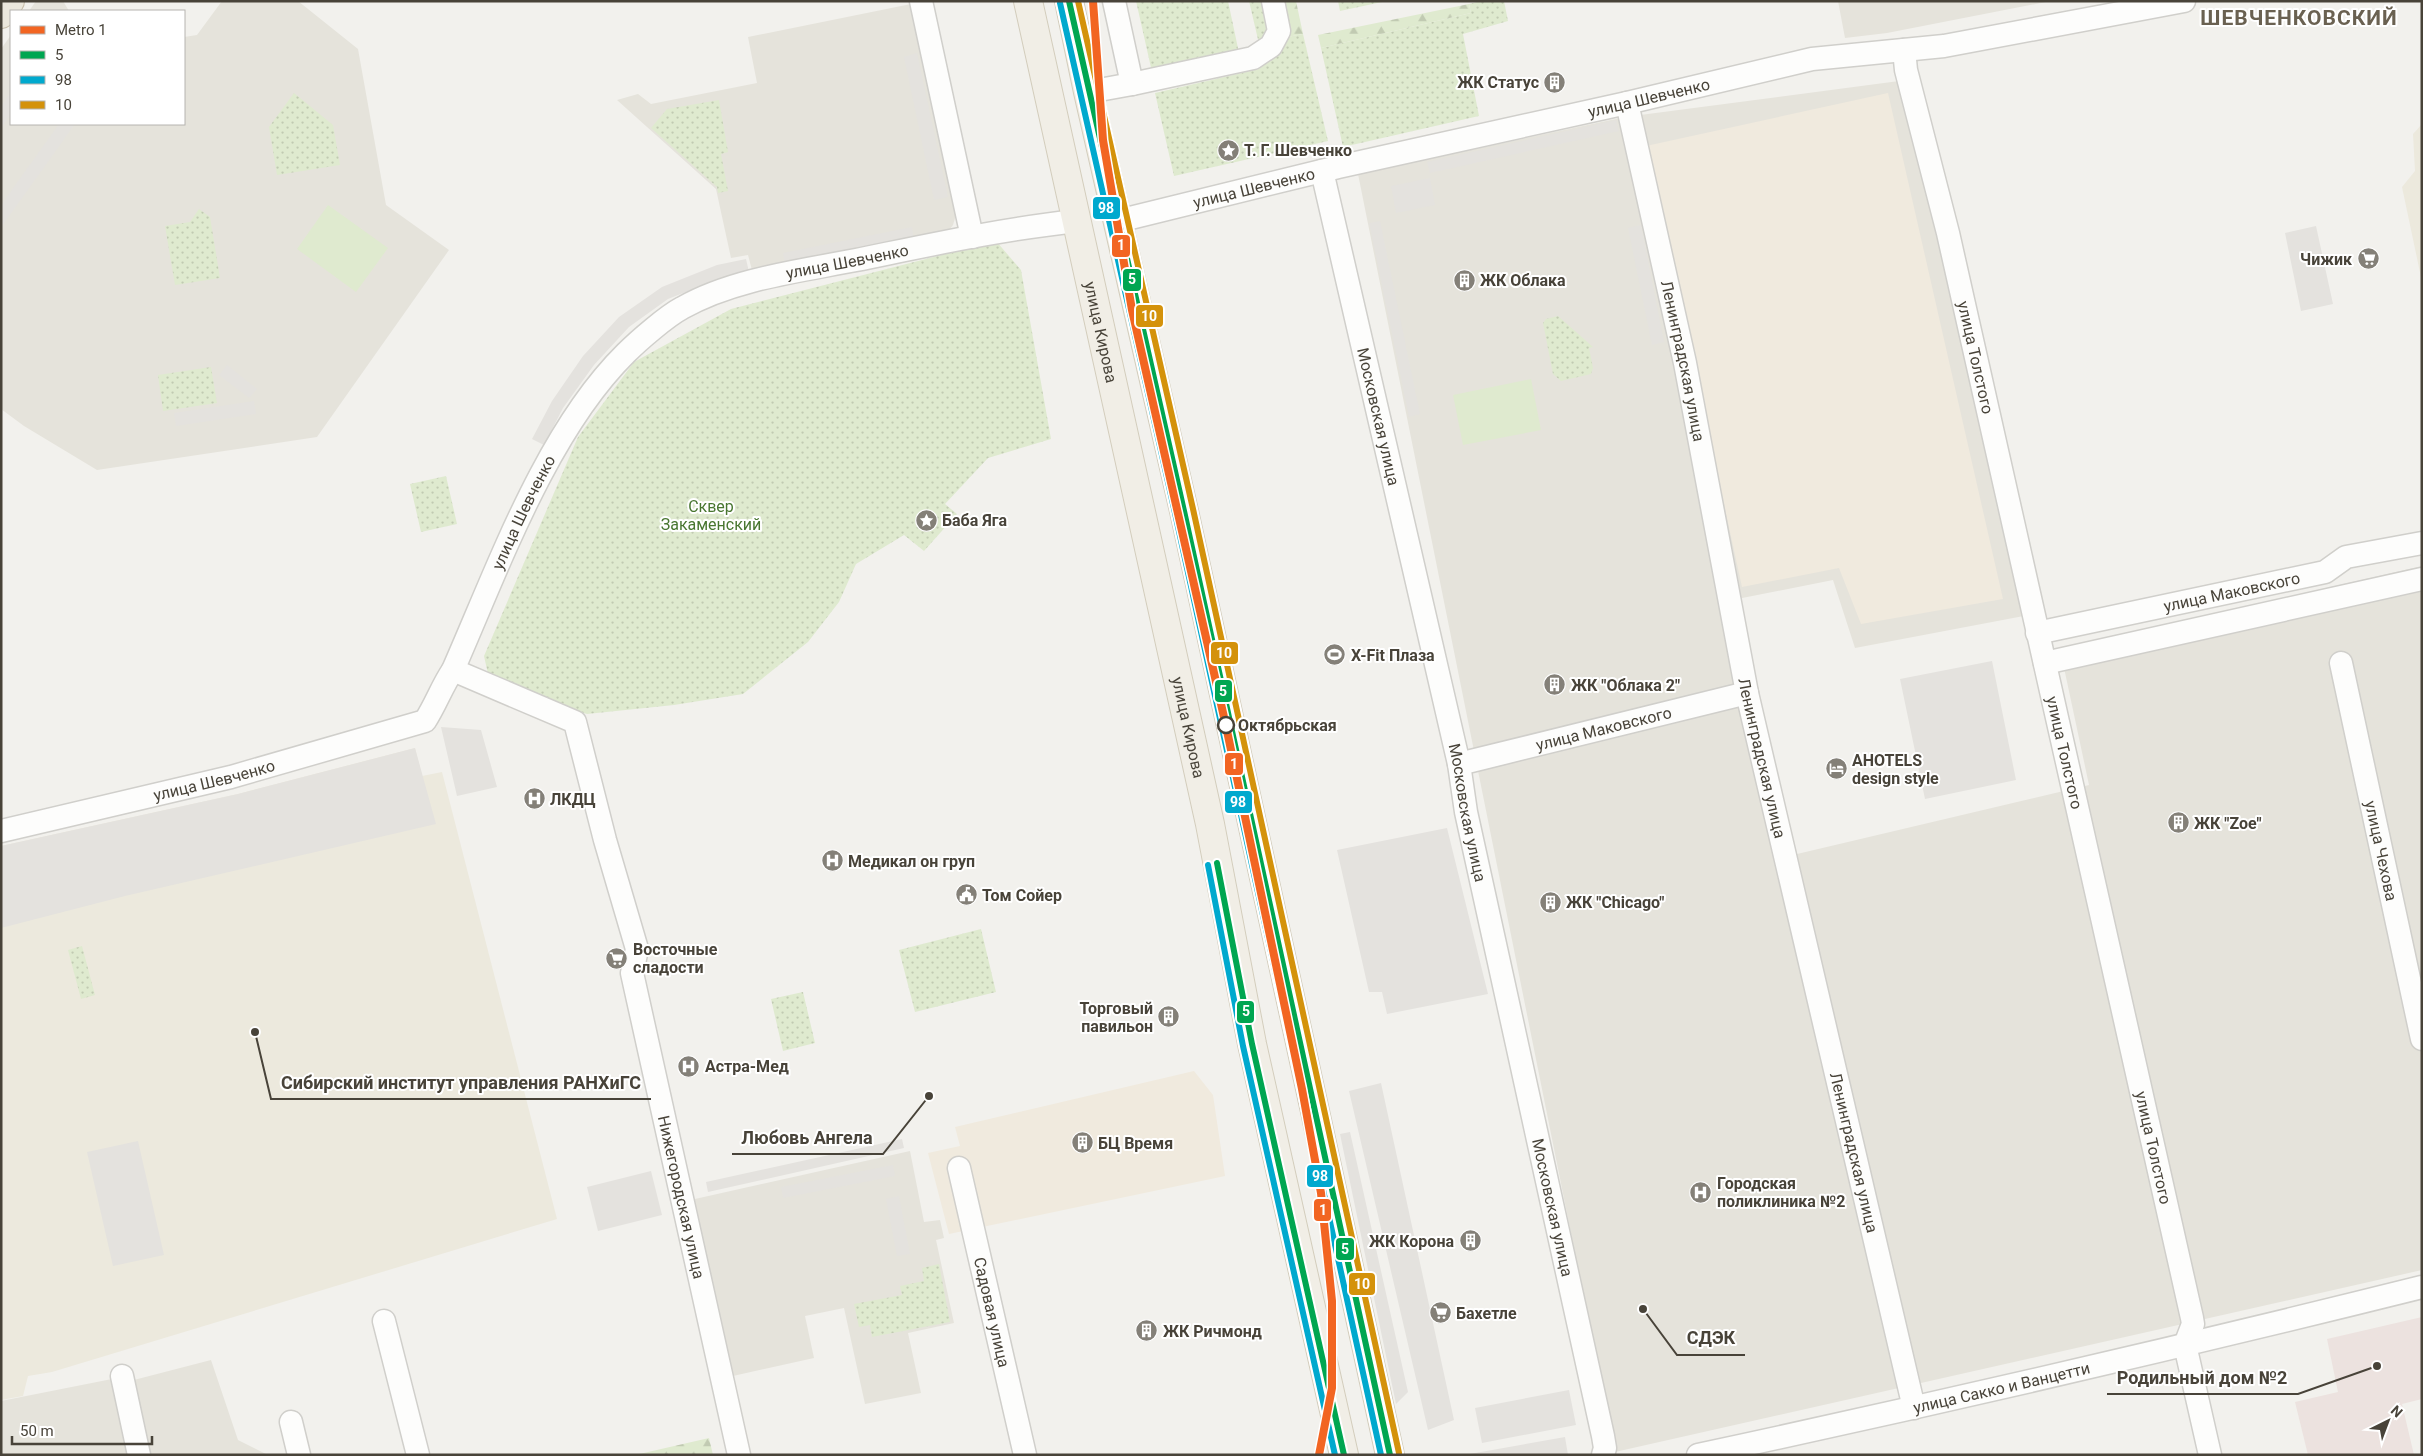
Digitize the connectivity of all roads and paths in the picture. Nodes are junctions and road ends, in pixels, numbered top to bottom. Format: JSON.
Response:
{"nodes":[{"id":1,"x":10,"y":1,"type":"edge"},
{"id":2,"x":921,"y":1,"type":"edge"},
{"id":3,"x":1028,"y":1,"type":"edge"},
{"id":4,"x":1070,"y":1,"type":"edge"},
{"id":5,"x":1114,"y":1,"type":"edge"},
{"id":6,"x":1273,"y":1,"type":"edge"},
{"id":7,"x":2184,"y":1,"type":"edge"},
{"id":8,"x":1,"y":14,"type":"edge"},
{"id":9,"x":1904,"y":50,"type":"junction"},
{"id":10,"x":1132,"y":84,"type":"junction"},
{"id":11,"x":1088,"y":92,"type":"junction"},
{"id":12,"x":1627,"y":103,"type":"junction"},
{"id":13,"x":1322,"y":171,"type":"junction"},
{"id":14,"x":1077,"y":221,"type":"junction"},
{"id":15,"x":1118,"y":221,"type":"junction"},
{"id":16,"x":972,"y":237,"type":"junction"},
{"id":17,"x":2422,"y":543,"type":"edge"},
{"id":18,"x":2422,"y":579,"type":"edge"},
{"id":19,"x":2037,"y":633,"type":"junction"},
{"id":20,"x":2045,"y":663,"type":"junction"},
{"id":21,"x":2341,"y":663,"type":"dead end"},
{"id":22,"x":453,"y":670,"type":"junction"},
{"id":23,"x":1747,"y":693,"type":"junction"},
{"id":24,"x":1459,"y":764,"type":"junction"},
{"id":25,"x":1,"y":831,"type":"edge"},
{"id":26,"x":2422,"y":1039,"type":"edge"},
{"id":27,"x":959,"y":1168,"type":"dead end"},
{"id":28,"x":2422,"y":1287,"type":"edge"},
{"id":29,"x":384,"y":1321,"type":"dead end"},
{"id":30,"x":2185,"y":1345,"type":"junction"},
{"id":31,"x":122,"y":1376,"type":"dead end"},
{"id":32,"x":1914,"y":1408,"type":"junction"},
{"id":33,"x":291,"y":1422,"type":"dead end"},
{"id":34,"x":139,"y":1455,"type":"edge"},
{"id":35,"x":299,"y":1455,"type":"edge"},
{"id":36,"x":418,"y":1455,"type":"edge"},
{"id":37,"x":739,"y":1455,"type":"edge"},
{"id":38,"x":1025,"y":1455,"type":"edge"},
{"id":39,"x":1344,"y":1455,"type":"edge"},
{"id":40,"x":1390,"y":1455,"type":"edge"},
{"id":41,"x":1603,"y":1455,"type":"edge"},
{"id":42,"x":1698,"y":1455,"type":"edge"},
{"id":43,"x":2210,"y":1455,"type":"edge"}],
"edges":[{"from":1,"to":8,"type":"highway"},
{"from":2,"to":16,"type":"street"},
{"from":3,"to":14,"type":"main road","name":"улица Кирова"},
{"from":4,"to":11,"type":"main road"},
{"from":5,"to":10,"type":"street"},
{"from":6,"to":10,"type":"street"},
{"from":7,"to":9,"type":"street","name":"улица Шевченко"},
{"from":9,"to":12,"type":"street","name":"улица Шевченко"},
{"from":9,"to":19,"type":"street","name":"улица Толстого"},
{"from":10,"to":11,"type":"street"},
{"from":11,"to":15,"type":"main road"},
{"from":12,"to":13,"type":"street","name":"улица Шевченко"},
{"from":12,"to":23,"type":"street","name":"Ленинградская улица"},
{"from":13,"to":15,"type":"street","name":"улица Шевченко"},
{"from":13,"to":24,"type":"street","name":"Московская улица"},
{"from":14,"to":16,"type":"street","name":"улица Шевченко"},
{"from":14,"to":39,"type":"main road","name":"улица Кирова"},
{"from":15,"to":40,"type":"main road"},
{"from":16,"to":22,"type":"street","name":"улица Шевченко"},
{"from":17,"to":19,"type":"street","name":"улица Маковского"},
{"from":18,"to":20,"type":"street"},
{"from":19,"to":20,"type":"street","name":"улица Толстого"},
{"from":20,"to":30,"type":"street","name":"улица Толстого"},
{"from":21,"to":26,"type":"street","name":"улица Чехова"},
{"from":22,"to":25,"type":"street","name":"улица Шевченко"},
{"from":22,"to":37,"type":"street","name":"Нижегородская улица"},
{"from":23,"to":24,"type":"street","name":"улица Маковского"},
{"from":23,"to":32,"type":"street","name":"Ленинградская улица"},
{"from":24,"to":41,"type":"street","name":"Московская улица"},
{"from":27,"to":38,"type":"street","name":"Садовая улица"},
{"from":28,"to":30,"type":"street","name":"улица Сакко и Ванцетти"},
{"from":29,"to":36,"type":"street"},
{"from":30,"to":32,"type":"street","name":"улица Сакко и Ванцетти"},
{"from":30,"to":43,"type":"street"},
{"from":31,"to":34,"type":"street"},
{"from":32,"to":42,"type":"street","name":"улица Сакко и Ванцетти"},
{"from":33,"to":35,"type":"street"}]}
